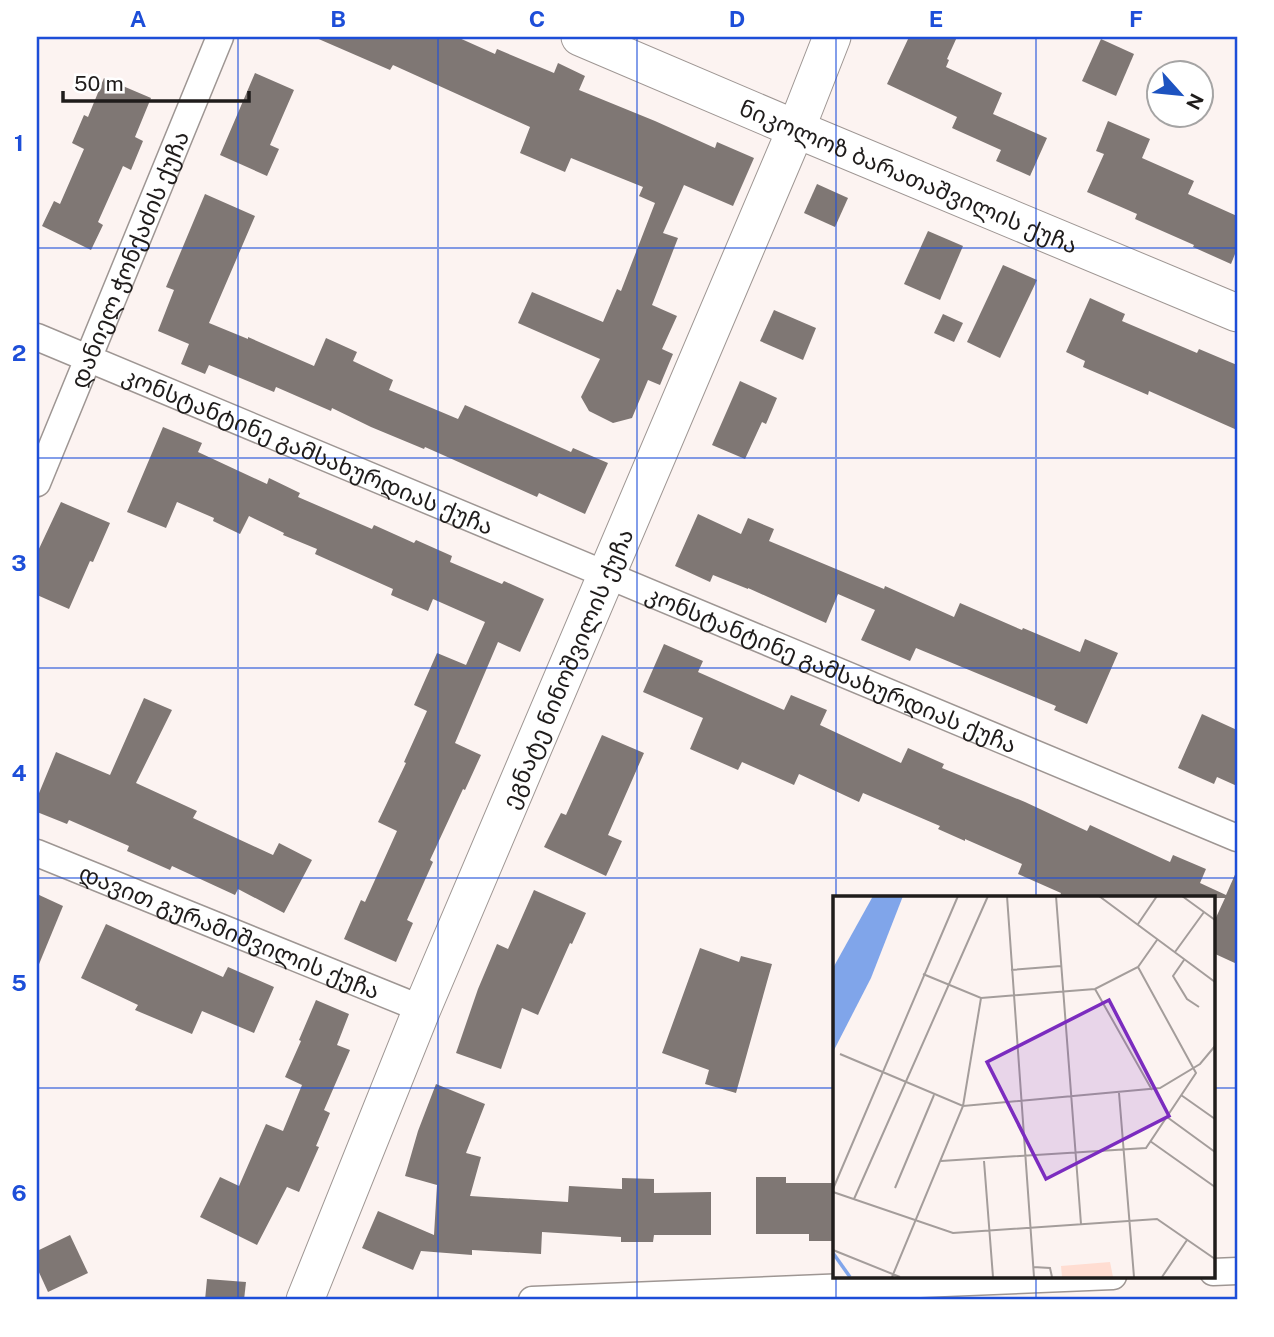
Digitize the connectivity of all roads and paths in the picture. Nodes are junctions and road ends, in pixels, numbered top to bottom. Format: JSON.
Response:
{"nodes":[{"id":1,"x":220,"y":37,"type":"edge"},
{"id":2,"x":580,"y":37,"type":"edge"},
{"id":3,"x":832,"y":37,"type":"edge"},
{"id":4,"x":796,"y":129,"type":"junction"},
{"id":5,"x":1237,"y":313,"type":"edge"},
{"id":6,"x":37,"y":337,"type":"edge"},
{"id":7,"x":89,"y":359,"type":"junction"},
{"id":8,"x":37,"y":483,"type":"edge"},
{"id":9,"x":606,"y":575,"type":"junction"},
{"id":10,"x":1237,"y":838,"type":"edge"},
{"id":11,"x":37,"y":853,"type":"edge"},
{"id":12,"x":422,"y":1009,"type":"junction"},
{"id":13,"x":1237,"y":1270,"type":"edge"},
{"id":14,"x":1214,"y":1272,"type":"edge"},
{"id":15,"x":1065,"y":1278,"type":"edge"},
{"id":16,"x":305,"y":1300,"type":"edge"},
{"id":17,"x":532,"y":1300,"type":"edge"}],
"edges":[{"from":1,"to":7,"type":"street","name":"დანიელ ჭონქაძის ქუჩა"},
{"from":2,"to":4,"type":"street","name":"ნიკოლოზ ბარათაშვილის ქუჩა"},
{"from":3,"to":4,"type":"street","name":"ეგნატე ნინოშვილის ქუჩა"},
{"from":4,"to":5,"type":"street","name":"ნიკოლოზ ბარათაშვილის ქუჩა"},
{"from":4,"to":9,"type":"street","name":"ეგნატე ნინოშვილის ქუჩა"},
{"from":6,"to":7,"type":"street","name":"კონსტანტინე გამსახურდიას ქუჩა"},
{"from":7,"to":8,"type":"street","name":"დანიელ ჭონქაძის ქუჩა"},
{"from":7,"to":9,"type":"street","name":"კონსტანტინე გამსახურდიას ქუჩა"},
{"from":9,"to":10,"type":"street","name":"კონსტანტინე გამსახურდიას ქუჩა"},
{"from":9,"to":12,"type":"street","name":"ეგნატე ნინოშვილის ქუჩა"},
{"from":11,"to":12,"type":"street","name":"დავით გურამიშვილის ქუჩა"},
{"from":12,"to":16,"type":"street","name":"ეგნატე ნინოშვილის ქუჩა"},
{"from":13,"to":14,"type":"street"},
{"from":15,"to":17,"type":"street"}]}
